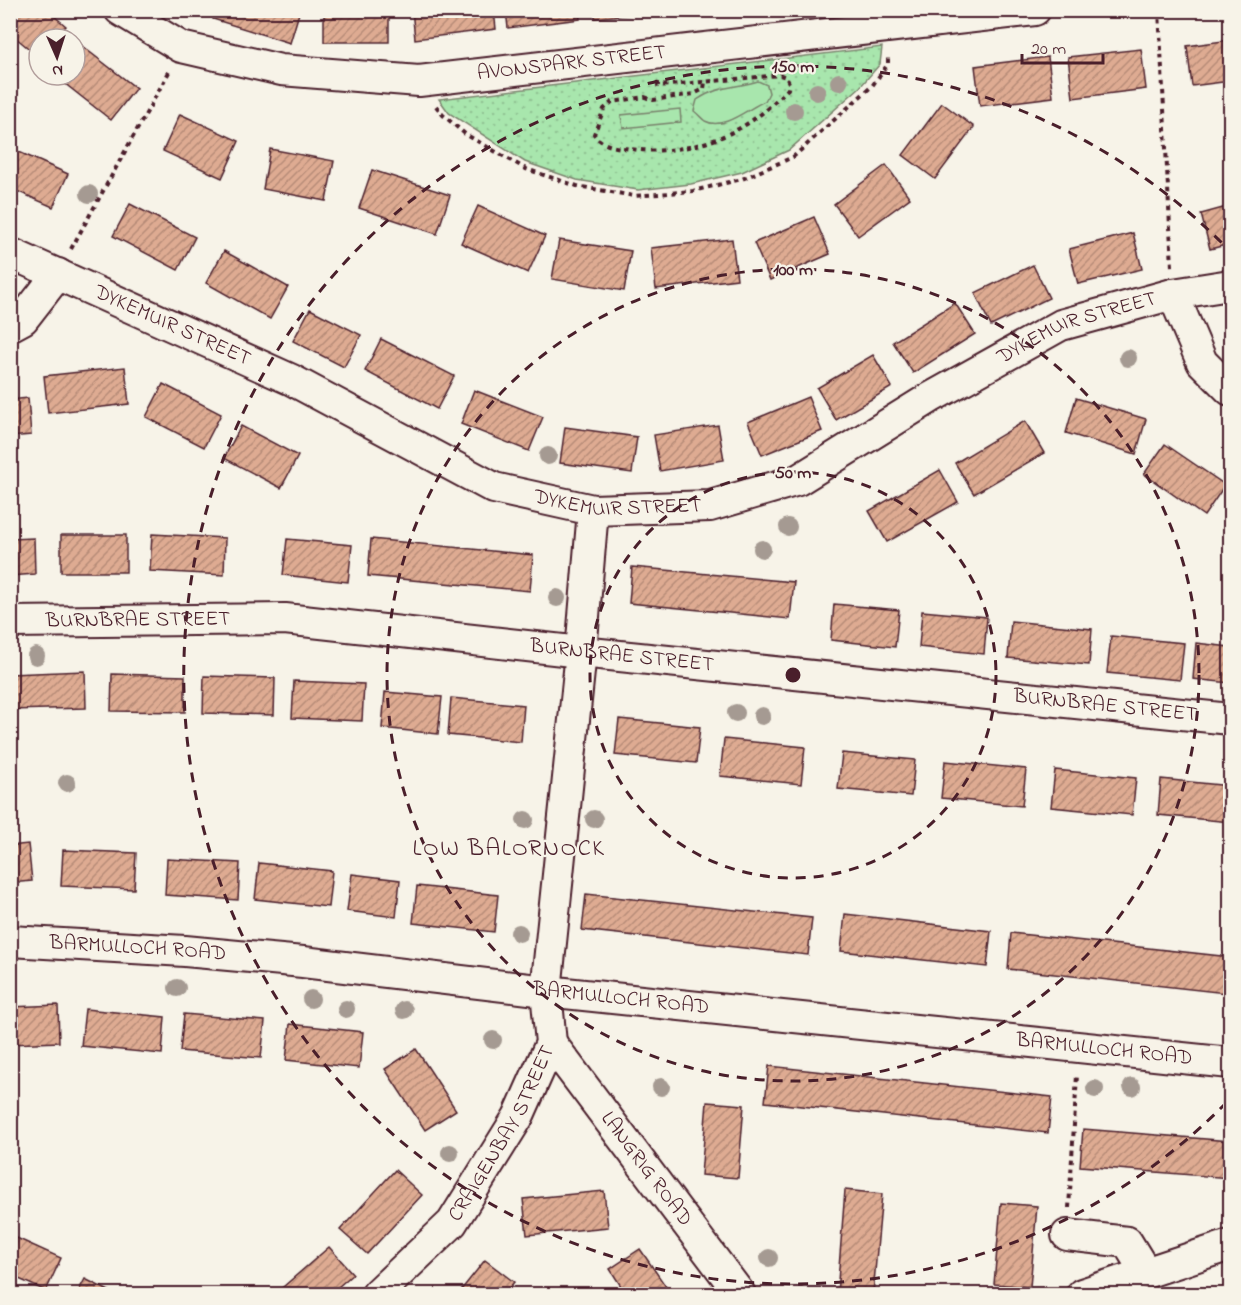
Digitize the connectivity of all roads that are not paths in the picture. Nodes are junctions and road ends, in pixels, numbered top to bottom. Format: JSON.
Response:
{"nodes":[{"id":1,"x":120,"y":10,"type":"edge"},
{"id":2,"x":1035,"y":10,"type":"edge"},
{"id":3,"x":10,"y":253,"type":"edge"},
{"id":4,"x":58,"y":274,"type":"junction"},
{"id":5,"x":1230,"y":285,"type":"edge"},
{"id":6,"x":1173,"y":294,"type":"junction"},
{"id":7,"x":10,"y":326,"type":"edge"},
{"id":8,"x":1230,"y":390,"type":"edge"},
{"id":9,"x":593,"y":510,"type":"junction"},
{"id":10,"x":10,"y":622,"type":"edge"},
{"id":11,"x":581,"y":652,"type":"junction"},
{"id":12,"x":1230,"y":719,"type":"edge"},
{"id":13,"x":10,"y":941,"type":"edge"},
{"id":14,"x":546,"y":991,"type":"junction"},
{"id":15,"x":551,"y":1042,"type":"junction"},
{"id":16,"x":1230,"y":1063,"type":"edge"},
{"id":17,"x":1067,"y":1235,"type":"road end"},
{"id":18,"x":1230,"y":1245,"type":"edge"},
{"id":19,"x":1146,"y":1273,"type":"junction"},
{"id":20,"x":377,"y":1294,"type":"edge"},
{"id":21,"x":740,"y":1294,"type":"edge"},
{"id":22,"x":1082,"y":1294,"type":"edge"}],
"edges":[{"from":1,"to":2,"type":"street","name":"AVONSPARK STREET"},
{"from":3,"to":4,"type":"street","name":"DYKEMUIR STREET"},
{"from":4,"to":7,"type":"street"},
{"from":4,"to":9,"type":"street","name":"DYKEMUIR STREET"},
{"from":5,"to":6,"type":"street","name":"DYKEMUIR STREET"},
{"from":6,"to":8,"type":"street"},
{"from":6,"to":9,"type":"street","name":"DYKEMUIR STREET"},
{"from":9,"to":11,"type":"street","name":"CRAIGENBAY STREET"},
{"from":10,"to":11,"type":"street","name":"BURNBRAE STREET"},
{"from":11,"to":12,"type":"street","name":"BURNBRAE STREET"},
{"from":11,"to":14,"type":"street","name":"CRAIGENBAY STREET"},
{"from":13,"to":14,"type":"street","name":"BARMULLOCH ROAD"},
{"from":14,"to":15,"type":"street","name":"CRAIGENBAY STREET"},
{"from":14,"to":16,"type":"street","name":"BARMULLOCH ROAD"},
{"from":15,"to":20,"type":"street","name":"CRAIGENBAY STREET"},
{"from":15,"to":21,"type":"street","name":"LANGRIG ROAD"},
{"from":17,"to":19,"type":"street"},
{"from":18,"to":19,"type":"street"},
{"from":19,"to":22,"type":"street"}]}
